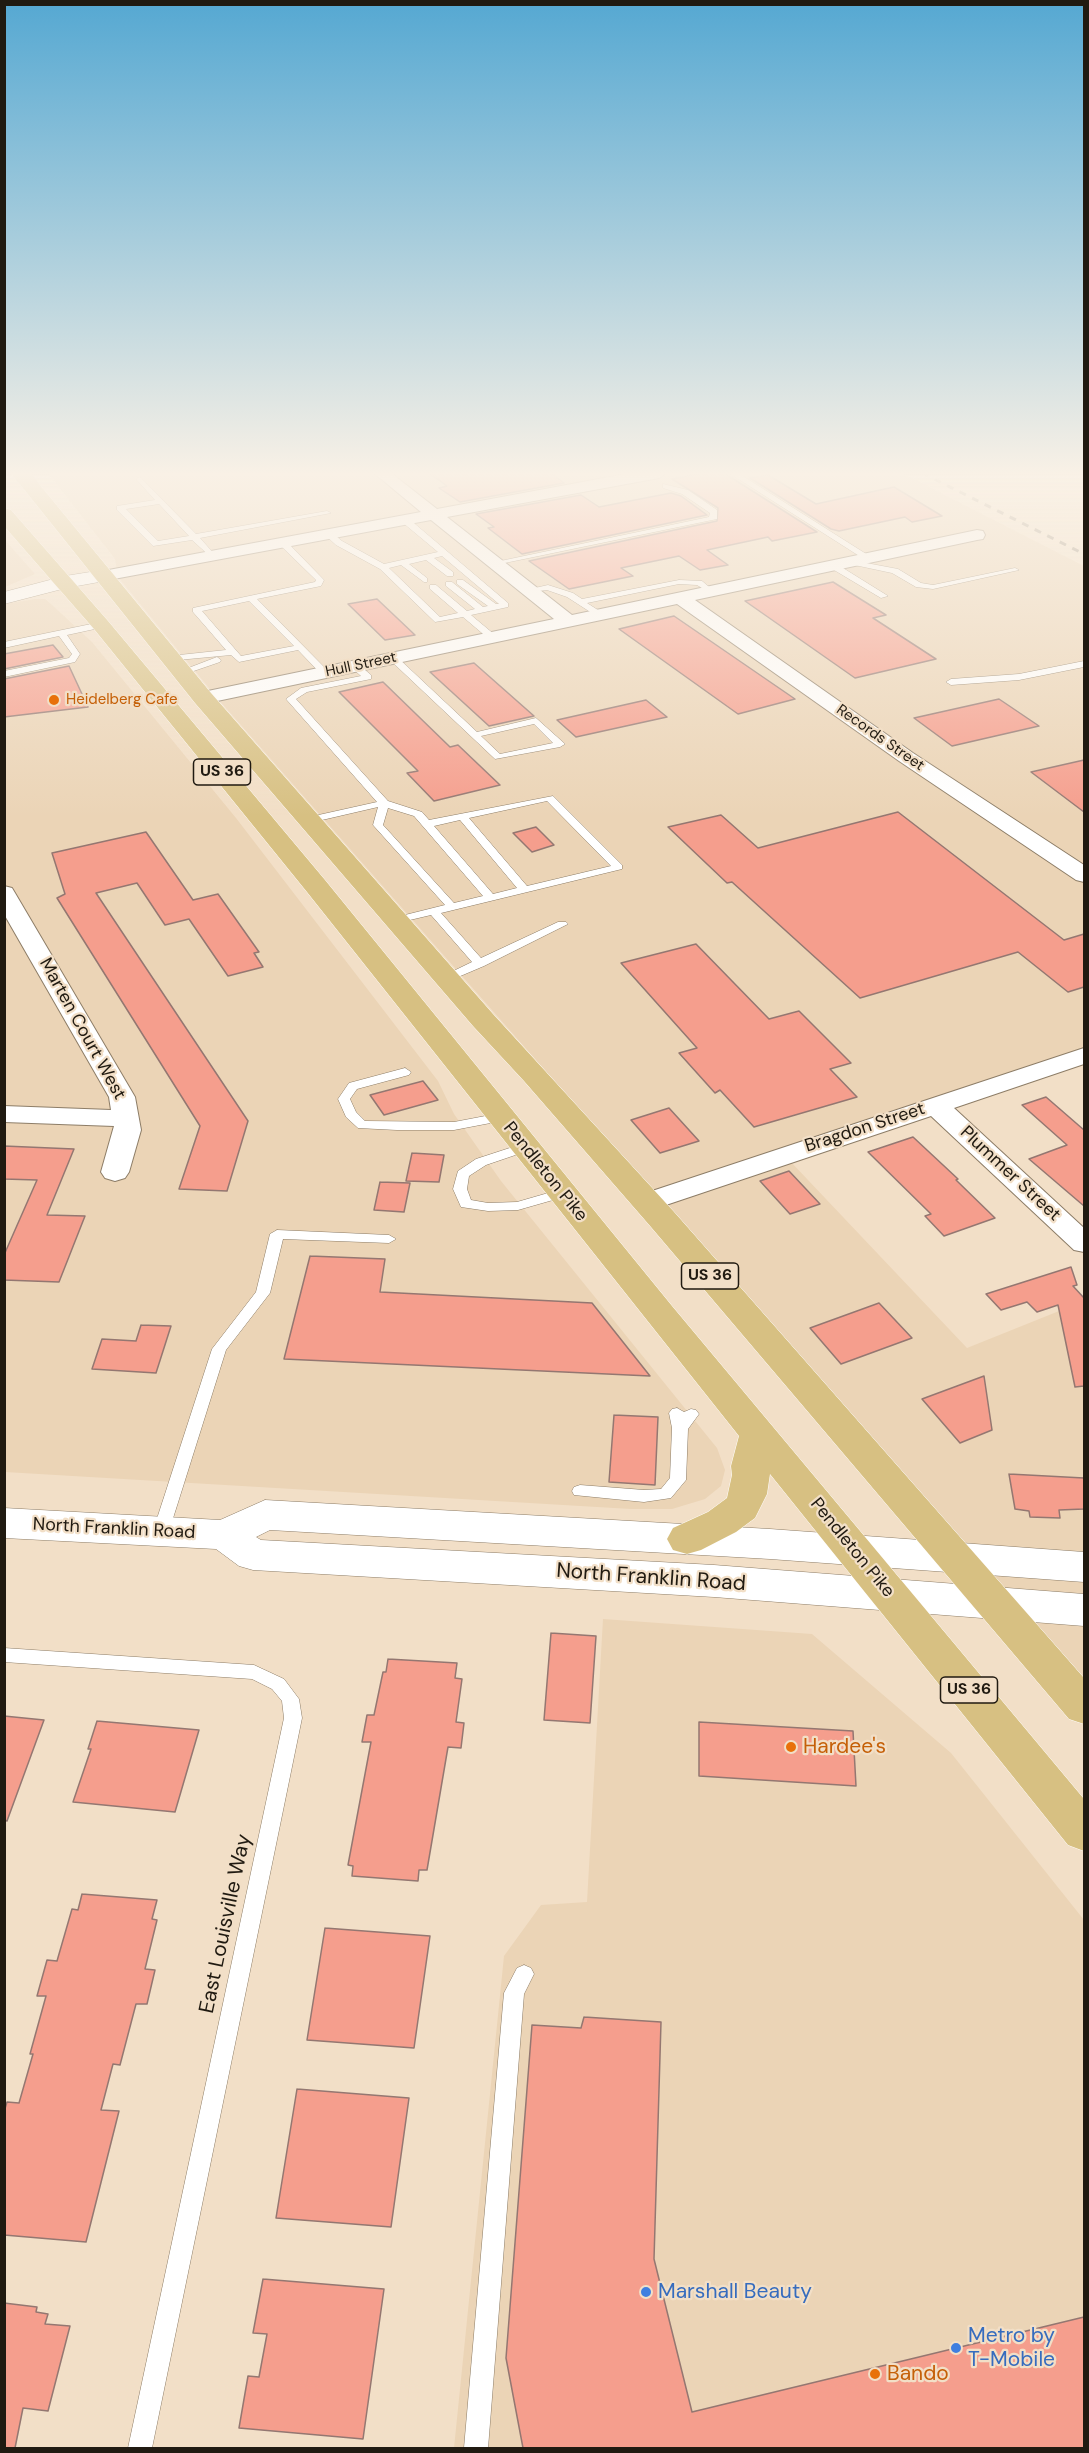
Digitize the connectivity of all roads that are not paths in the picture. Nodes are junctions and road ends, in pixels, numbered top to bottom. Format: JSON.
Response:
{"nodes":[{"id":1,"x":44,"y":587,"type":"edge"},
{"id":2,"x":70,"y":587,"type":"edge"},
{"id":3,"x":112,"y":587,"type":"edge"},
{"id":4,"x":303,"y":587,"type":"edge"},
{"id":5,"x":404,"y":587,"type":"edge"},
{"id":6,"x":433,"y":587,"type":"dead end"},
{"id":7,"x":458,"y":587,"type":"edge"},
{"id":8,"x":467,"y":587,"type":"edge"},
{"id":9,"x":484,"y":587,"type":"edge"},
{"id":10,"x":527,"y":587,"type":"edge"},
{"id":11,"x":545,"y":587,"type":"edge"},
{"id":12,"x":549,"y":587,"type":"edge"},
{"id":13,"x":652,"y":587,"type":"edge"},
{"id":14,"x":705,"y":587,"type":"edge"},
{"id":15,"x":726,"y":587,"type":"edge"},
{"id":16,"x":873,"y":587,"type":"edge"},
{"id":17,"x":530,"y":590,"type":"junction"},
{"id":18,"x":710,"y":591,"type":"junction"},
{"id":19,"x":884,"y":596,"type":"dead end"},
{"id":20,"x":679,"y":597,"type":"junction"},
{"id":21,"x":4,"y":598,"type":"edge"},
{"id":22,"x":252,"y":599,"type":"junction"},
{"id":23,"x":580,"y":602,"type":"junction"},
{"id":24,"x":494,"y":607,"type":"junction"},
{"id":25,"x":262,"y":609,"type":"junction"},
{"id":26,"x":481,"y":610,"type":"junction"},
{"id":27,"x":249,"y":611,"type":"dead end"},
{"id":28,"x":465,"y":614,"type":"junction"},
{"id":29,"x":598,"y":614,"type":"junction"},
{"id":30,"x":271,"y":618,"type":"junction"},
{"id":31,"x":257,"y":620,"type":"dead end"},
{"id":32,"x":567,"y":621,"type":"junction"},
{"id":33,"x":101,"y":625,"type":"junction"},
{"id":34,"x":280,"y":627,"type":"junction"},
{"id":35,"x":266,"y":629,"type":"dead end"},
{"id":36,"x":64,"y":636,"type":"junction"},
{"id":37,"x":289,"y":636,"type":"junction"},
{"id":38,"x":492,"y":637,"type":"junction"},
{"id":39,"x":275,"y":638,"type":"dead end"},
{"id":40,"x":4,"y":645,"type":"edge"},
{"id":41,"x":300,"y":647,"type":"junction"},
{"id":42,"x":233,"y":648,"type":"junction"},
{"id":43,"x":4,"y":651,"type":"edge"},
{"id":44,"x":221,"y":655,"type":"junction"},
{"id":45,"x":393,"y":658,"type":"junction"},
{"id":46,"x":1084,"y":664,"type":"edge"},
{"id":47,"x":176,"y":665,"type":"junction"},
{"id":48,"x":355,"y":666,"type":"junction"},
{"id":49,"x":4,"y":672,"type":"edge"},
{"id":50,"x":325,"y":673,"type":"junction"},
{"id":51,"x":951,"y":682,"type":"dead end"},
{"id":52,"x":203,"y":698,"type":"junction"},
{"id":53,"x":474,"y":735,"type":"junction"},
{"id":54,"x":384,"y":803,"type":"junction"},
{"id":55,"x":462,"y":816,"type":"junction"},
{"id":56,"x":309,"y":820,"type":"junction"},
{"id":57,"x":427,"y":824,"type":"junction"},
{"id":58,"x":1084,"y":875,"type":"edge"},
{"id":59,"x":524,"y":889,"type":"junction"},
{"id":60,"x":4,"y":892,"type":"edge"},
{"id":61,"x":490,"y":897,"type":"junction"},
{"id":62,"x":452,"y":907,"type":"junction"},
{"id":63,"x":434,"y":912,"type":"junction"},
{"id":64,"x":397,"y":920,"type":"junction"},
{"id":65,"x":562,"y":924,"type":"dead end"},
{"id":66,"x":480,"y":964,"type":"junction"},
{"id":67,"x":447,"y":978,"type":"junction"},
{"id":68,"x":1084,"y":1056,"type":"edge"},
{"id":69,"x":405,"y":1072,"type":"dead end"},
{"id":70,"x":935,"y":1105,"type":"junction"},
{"id":71,"x":4,"y":1114,"type":"edge"},
{"id":72,"x":501,"y":1117,"type":"junction"},
{"id":73,"x":127,"y":1119,"type":"junction"},
{"id":74,"x":525,"y":1147,"type":"junction"},
{"id":75,"x":115,"y":1172,"type":"dead end"},
{"id":76,"x":562,"y":1193,"type":"junction"},
{"id":77,"x":647,"y":1202,"type":"junction"},
{"id":78,"x":1081,"y":1236,"type":"edge"},
{"id":79,"x":389,"y":1239,"type":"dead end"},
{"id":80,"x":682,"y":1418,"type":"dead end"},
{"id":81,"x":758,"y":1434,"type":"junction"},
{"id":82,"x":580,"y":1491,"type":"dead end"},
{"id":83,"x":4,"y":1523,"type":"edge"},
{"id":84,"x":162,"y":1531,"type":"junction"},
{"id":85,"x":224,"y":1534,"type":"junction"},
{"id":86,"x":687,"y":1539,"type":"junction"},
{"id":87,"x":854,"y":1550,"type":"junction"},
{"id":88,"x":953,"y":1558,"type":"junction"},
{"id":89,"x":1084,"y":1568,"type":"edge"},
{"id":90,"x":890,"y":1594,"type":"junction"},
{"id":91,"x":993,"y":1603,"type":"junction"},
{"id":92,"x":1084,"y":1610,"type":"edge"},
{"id":93,"x":4,"y":1655,"type":"edge"},
{"id":94,"x":1084,"y":1707,"type":"edge"},
{"id":95,"x":1084,"y":1831,"type":"edge"},
{"id":96,"x":524,"y":1974,"type":"dead end"},
{"id":97,"x":140,"y":2448,"type":"edge"},
{"id":98,"x":476,"y":2448,"type":"edge"}],
"edges":[{"from":1,"to":21,"type":"main road"},
{"from":2,"to":33,"type":"main road","name":"Pendleton Pike","number":"US 36"},
{"from":3,"to":47,"type":"main road","number":"US 36"},
{"from":4,"to":22,"type":"lane"},
{"from":5,"to":28,"type":"lane"},
{"from":6,"to":28,"type":"lane"},
{"from":7,"to":26,"type":"lane"},
{"from":8,"to":24,"type":"lane"},
{"from":9,"to":24,"type":"lane"},
{"from":10,"to":17,"type":"street"},
{"from":11,"to":17,"type":"lane"},
{"from":12,"to":23,"type":"lane"},
{"from":13,"to":23,"type":"lane"},
{"from":14,"to":18,"type":"lane"},
{"from":15,"to":18,"type":"street","name":"Hull Street"},
{"from":16,"to":19,"type":"lane"},
{"from":17,"to":32,"type":"street"},
{"from":18,"to":20,"type":"street","name":"Hull Street"},
{"from":20,"to":29,"type":"street","name":"Hull Street"},
{"from":20,"to":58,"type":"street","name":"Records Street"},
{"from":22,"to":25,"type":"lane"},
{"from":22,"to":42,"type":"lane"},
{"from":23,"to":29,"type":"lane"},
{"from":24,"to":26,"type":"lane"},
{"from":25,"to":27,"type":"lane"},
{"from":25,"to":30,"type":"lane"},
{"from":26,"to":28,"type":"lane"},
{"from":28,"to":38,"type":"lane"},
{"from":29,"to":32,"type":"street","name":"Hull Street"},
{"from":30,"to":31,"type":"lane"},
{"from":30,"to":34,"type":"lane"},
{"from":32,"to":38,"type":"street","name":"Hull Street"},
{"from":33,"to":36,"type":"lane"},
{"from":33,"to":72,"type":"main road","name":"Pendleton Pike","number":"US 36"},
{"from":34,"to":35,"type":"lane"},
{"from":34,"to":37,"type":"lane"},
{"from":36,"to":40,"type":"lane"},
{"from":36,"to":43,"type":"lane"},
{"from":36,"to":49,"type":"lane"},
{"from":37,"to":39,"type":"lane"},
{"from":37,"to":41,"type":"lane"},
{"from":38,"to":45,"type":"street","name":"Hull Street"},
{"from":41,"to":42,"type":"lane"},
{"from":41,"to":50,"type":"lane"},
{"from":42,"to":44,"type":"lane"},
{"from":44,"to":47,"type":"lane"},
{"from":44,"to":47,"type":"lane"},
{"from":45,"to":48,"type":"street","name":"Hull Street"},
{"from":45,"to":53,"type":"lane"},
{"from":46,"to":51,"type":"lane"},
{"from":47,"to":52,"type":"main road","number":"US 36"},
{"from":48,"to":50,"type":"street","name":"Hull Street"},
{"from":48,"to":54,"type":"lane"},
{"from":50,"to":52,"type":"street","name":"Hull Street"},
{"from":52,"to":56,"type":"main road","number":"US 36"},
{"from":53,"to":53,"type":"lane"},
{"from":54,"to":56,"type":"lane"},
{"from":54,"to":57,"type":"lane"},
{"from":54,"to":62,"type":"lane"},
{"from":55,"to":57,"type":"lane"},
{"from":55,"to":59,"type":"lane"},
{"from":55,"to":59,"type":"lane"},
{"from":56,"to":64,"type":"main road","number":"US 36"},
{"from":57,"to":61,"type":"lane"},
{"from":59,"to":61,"type":"lane"},
{"from":60,"to":73,"type":"street","name":"Marten Court West"},
{"from":61,"to":62,"type":"lane"},
{"from":62,"to":63,"type":"lane"},
{"from":63,"to":64,"type":"lane"},
{"from":63,"to":66,"type":"lane"},
{"from":64,"to":67,"type":"main road","number":"US 36"},
{"from":65,"to":66,"type":"lane"},
{"from":66,"to":67,"type":"lane"},
{"from":67,"to":77,"type":"main road","number":"US 36"},
{"from":68,"to":70,"type":"street","name":"Bragdon Street"},
{"from":69,"to":72,"type":"lane"},
{"from":70,"to":77,"type":"street","name":"Bragdon Street"},
{"from":70,"to":78,"type":"street","name":"Plummer Street"},
{"from":71,"to":73,"type":"street"},
{"from":72,"to":74,"type":"main road","name":"Pendleton Pike","number":"US 36"},
{"from":73,"to":75,"type":"street","name":"Marten Court West"},
{"from":74,"to":76,"type":"main road","name":"Pendleton Pike","number":"US 36"},
{"from":74,"to":76,"type":"lane"},
{"from":76,"to":81,"type":"main road","name":"Pendleton Pike","number":"US 36"},
{"from":77,"to":88,"type":"main road","number":"US 36"},
{"from":79,"to":84,"type":"lane"},
{"from":80,"to":82,"type":"lane"},
{"from":81,"to":86,"type":"main road"},
{"from":81,"to":87,"type":"main road","name":"Pendleton Pike","number":"US 36"},
{"from":83,"to":84,"type":"main road","name":"North Franklin Road"},
{"from":84,"to":85,"type":"main road","name":"North Franklin Road"},
{"from":85,"to":86,"type":"main road","name":"North Franklin Road"},
{"from":85,"to":90,"type":"main road","name":"North Franklin Road"},
{"from":86,"to":87,"type":"main road","name":"North Franklin Road"},
{"from":87,"to":88,"type":"main road","name":"North Franklin Road"},
{"from":87,"to":90,"type":"main road","name":"Pendleton Pike","number":"US 36"},
{"from":88,"to":89,"type":"main road","name":"North Franklin Road"},
{"from":88,"to":91,"type":"main road","number":"US 36"},
{"from":90,"to":91,"type":"main road","name":"North Franklin Road"},
{"from":90,"to":95,"type":"main road","name":"Pendleton Pike","number":"US 36"},
{"from":91,"to":92,"type":"main road","name":"North Franklin Road"},
{"from":91,"to":94,"type":"main road","number":"US 36"},
{"from":93,"to":97,"type":"lane","name":"East Louisville Way"},
{"from":96,"to":98,"type":"lane"}]}
